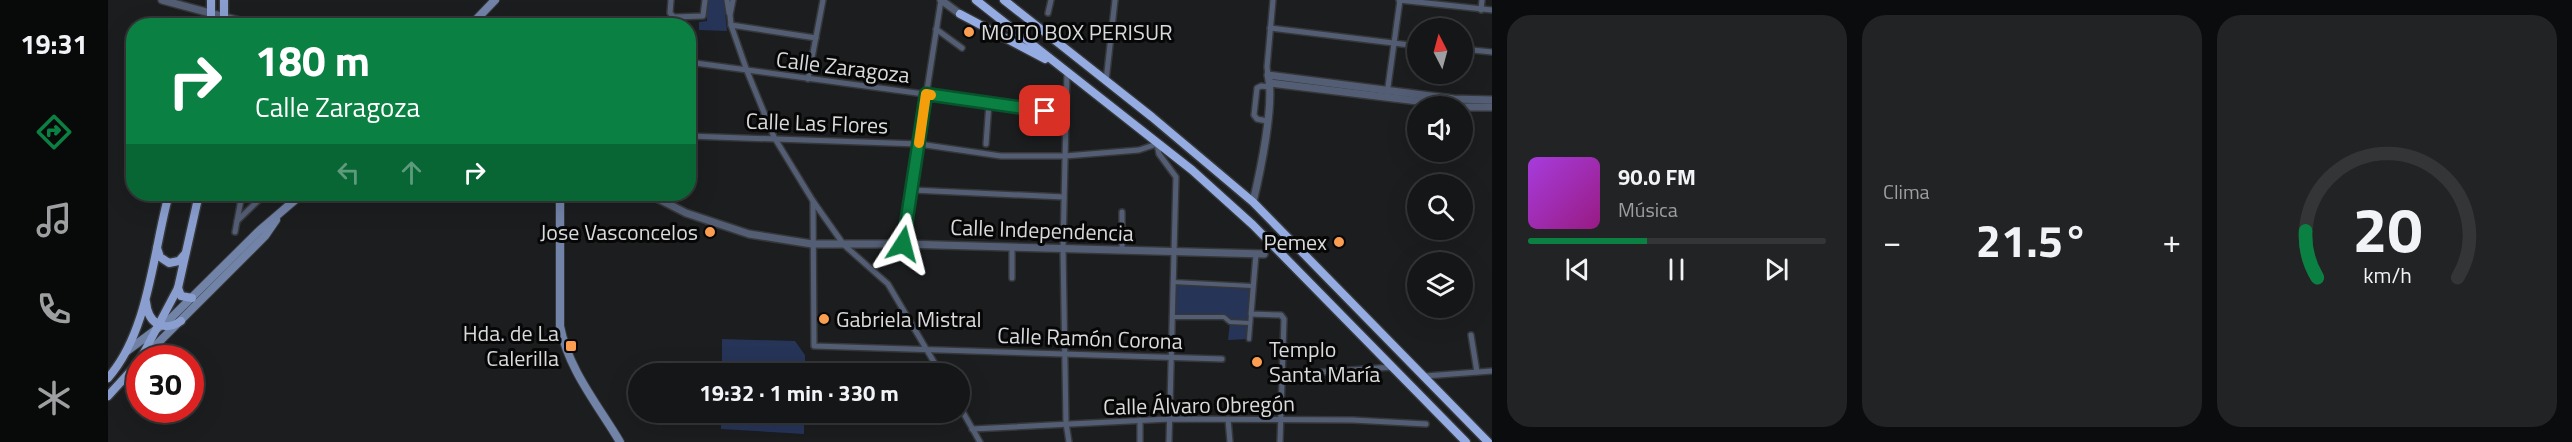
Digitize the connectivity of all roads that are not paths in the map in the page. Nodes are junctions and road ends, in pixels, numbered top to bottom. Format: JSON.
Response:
{"nodes":[{"id":1,"x":162,"y":0,"type":"edge"},
{"id":2,"x":495,"y":0,"type":"edge"},
{"id":3,"x":671,"y":0,"type":"edge"},
{"id":4,"x":705,"y":0,"type":"edge"},
{"id":5,"x":727,"y":0,"type":"edge"},
{"id":6,"x":824,"y":0,"type":"edge"},
{"id":7,"x":941,"y":0,"type":"edge"},
{"id":8,"x":976,"y":0,"type":"edge"},
{"id":9,"x":1004,"y":0,"type":"edge"},
{"id":10,"x":1051,"y":0,"type":"edge"},
{"id":11,"x":1115,"y":0,"type":"edge"},
{"id":12,"x":1273,"y":0,"type":"edge"},
{"id":13,"x":1400,"y":0,"type":"edge"},
{"id":14,"x":1482,"y":0,"type":"edge"},
{"id":15,"x":734,"y":1,"type":"edge"},
{"id":16,"x":225,"y":2,"type":"edge"},
{"id":17,"x":1440,"y":3,"type":"edge"},
{"id":18,"x":212,"y":5,"type":"edge"},
{"id":19,"x":1481,"y":10,"type":"junction"},
{"id":20,"x":1492,"y":10,"type":"edge"},
{"id":21,"x":1047,"y":13,"type":"dead end"},
{"id":22,"x":960,"y":14,"type":"joint"},
{"id":23,"x":730,"y":15,"type":"junction"},
{"id":24,"x":222,"y":18,"type":"edge"},
{"id":25,"x":224,"y":18,"type":"edge"},
{"id":26,"x":478,"y":18,"type":"edge"},
{"id":27,"x":731,"y":25,"type":"junction"},
{"id":28,"x":1270,"y":28,"type":"junction"},
{"id":29,"x":936,"y":30,"type":"junction"},
{"id":30,"x":816,"y":38,"type":"junction"},
{"id":31,"x":1394,"y":44,"type":"junction"},
{"id":32,"x":1407,"y":45,"type":"edge"},
{"id":33,"x":962,"y":48,"type":"dead end"},
{"id":34,"x":1473,"y":50,"type":"edge"},
{"id":35,"x":1492,"y":52,"type":"edge"},
{"id":36,"x":696,"y":63,"type":"edge"},
{"id":37,"x":747,"y":71,"type":"junction"},
{"id":38,"x":1066,"y":71,"type":"junction"},
{"id":39,"x":1268,"y":75,"type":"junction"},
{"id":40,"x":808,"y":79,"type":"junction"},
{"id":41,"x":1106,"y":81,"type":"junction"},
{"id":42,"x":1270,"y":85,"type":"junction"},
{"id":43,"x":926,"y":94,"type":"junction"},
{"id":44,"x":1387,"y":94,"type":"junction"},
{"id":45,"x":1407,"y":98,"type":"edge"},
{"id":46,"x":1492,"y":100,"type":"edge"},
{"id":47,"x":989,"y":103,"type":"junction"},
{"id":48,"x":1473,"y":107,"type":"edge"},
{"id":49,"x":1492,"y":107,"type":"edge"},
{"id":50,"x":1064,"y":113,"type":"junction"},
{"id":51,"x":1266,"y":121,"type":"junction"},
{"id":52,"x":696,"y":136,"type":"edge"},
{"id":53,"x":774,"y":137,"type":"junction"},
{"id":54,"x":919,"y":144,"type":"junction"},
{"id":55,"x":986,"y":144,"type":"dead end"},
{"id":56,"x":1157,"y":144,"type":"junction"},
{"id":57,"x":1065,"y":156,"type":"junction"},
{"id":58,"x":912,"y":190,"type":"junction"},
{"id":59,"x":1064,"y":197,"type":"junction"},
{"id":60,"x":167,"y":201,"type":"edge"},
{"id":61,"x":197,"y":201,"type":"edge"},
{"id":62,"x":241,"y":201,"type":"edge"},
{"id":63,"x":248,"y":201,"type":"edge"},
{"id":64,"x":294,"y":201,"type":"edge"},
{"id":65,"x":560,"y":201,"type":"edge"},
{"id":66,"x":663,"y":201,"type":"edge"},
{"id":67,"x":813,"y":201,"type":"junction"},
{"id":68,"x":1253,"y":202,"type":"junction"},
{"id":69,"x":255,"y":203,"type":"joint"},
{"id":70,"x":1122,"y":212,"type":"dead end"},
{"id":71,"x":280,"y":214,"type":"junction"},
{"id":72,"x":237,"y":221,"type":"junction"},
{"id":73,"x":235,"y":232,"type":"dead end"},
{"id":74,"x":812,"y":244,"type":"junction"},
{"id":75,"x":903,"y":244,"type":"junction"},
{"id":76,"x":844,"y":245,"type":"junction"},
{"id":77,"x":1012,"y":246,"type":"junction"},
{"id":78,"x":157,"y":247,"type":"junction"},
{"id":79,"x":1063,"y":249,"type":"junction"},
{"id":80,"x":1122,"y":250,"type":"junction"},
{"id":81,"x":1174,"y":251,"type":"junction"},
{"id":82,"x":186,"y":254,"type":"junction"},
{"id":83,"x":1260,"y":254,"type":"joint"},
{"id":84,"x":1012,"y":278,"type":"dead end"},
{"id":85,"x":1173,"y":282,"type":"junction"},
{"id":86,"x":1252,"y":286,"type":"junction"},
{"id":87,"x":178,"y":288,"type":"junction"},
{"id":88,"x":146,"y":296,"type":"junction"},
{"id":89,"x":192,"y":298,"type":"junction"},
{"id":90,"x":1251,"y":314,"type":"junction"},
{"id":91,"x":1172,"y":317,"type":"junction"},
{"id":92,"x":181,"y":321,"type":"junction"},
{"id":93,"x":1250,"y":323,"type":"junction"},
{"id":94,"x":159,"y":326,"type":"junction"},
{"id":95,"x":1471,"y":335,"type":"dead end"},
{"id":96,"x":1250,"y":339,"type":"dead end"},
{"id":97,"x":128,"y":345,"type":"edge"},
{"id":98,"x":135,"y":345,"type":"edge"},
{"id":99,"x":149,"y":345,"type":"edge"},
{"id":100,"x":156,"y":345,"type":"edge"},
{"id":101,"x":928,"y":350,"type":"junction"},
{"id":102,"x":126,"y":352,"type":"edge"},
{"id":103,"x":1065,"y":354,"type":"junction"},
{"id":104,"x":1171,"y":358,"type":"junction"},
{"id":105,"x":1222,"y":359,"type":"dead end"},
{"id":106,"x":935,"y":363,"type":"edge"},
{"id":107,"x":1395,"y":367,"type":"junction"},
{"id":108,"x":1492,"y":371,"type":"edge"},
{"id":109,"x":1477,"y":372,"type":"junction"},
{"id":110,"x":1281,"y":375,"type":"junction"},
{"id":111,"x":126,"y":376,"type":"edge"},
{"id":112,"x":1425,"y":376,"type":"junction"},
{"id":113,"x":108,"y":378,"type":"edge"},
{"id":114,"x":108,"y":396,"type":"edge"},
{"id":115,"x":1169,"y":419,"type":"junction"},
{"id":116,"x":1228,"y":419,"type":"junction"},
{"id":117,"x":1140,"y":420,"type":"junction"},
{"id":118,"x":1280,"y":420,"type":"junction"},
{"id":119,"x":969,"y":423,"type":"edge"},
{"id":120,"x":1066,"y":423,"type":"junction"},
{"id":121,"x":1425,"y":424,"type":"dead end"},
{"id":122,"x":972,"y":429,"type":"junction"},
{"id":123,"x":620,"y":442,"type":"edge"},
{"id":124,"x":980,"y":442,"type":"edge"},
{"id":125,"x":1069,"y":442,"type":"edge"},
{"id":126,"x":1140,"y":442,"type":"edge"},
{"id":127,"x":1169,"y":442,"type":"edge"},
{"id":128,"x":1230,"y":442,"type":"edge"},
{"id":129,"x":1280,"y":442,"type":"edge"},
{"id":130,"x":1466,"y":442,"type":"edge"},
{"id":131,"x":1488,"y":442,"type":"edge"}],
"edges":[{"from":1,"to":18,"type":"street"},
{"from":2,"to":26,"type":"main road"},
{"from":3,"to":4,"type":"street"},
{"from":5,"to":23,"type":"street"},
{"from":6,"to":30,"type":"street"},
{"from":7,"to":22,"type":"street"},
{"from":7,"to":29,"type":"street"},
{"from":8,"to":38,"type":"highway"},
{"from":9,"to":41,"type":"highway"},
{"from":10,"to":21,"type":"street"},
{"from":11,"to":41,"type":"street"},
{"from":12,"to":28,"type":"street"},
{"from":13,"to":17,"type":"street"},
{"from":13,"to":31,"type":"street"},
{"from":14,"to":19,"type":"street"},
{"from":15,"to":23,"type":"street"},
{"from":16,"to":25,"type":"main road"},
{"from":17,"to":19,"type":"street"},
{"from":18,"to":24,"type":"street"},
{"from":19,"to":20,"type":"street"},
{"from":22,"to":38,"type":"highway"},
{"from":23,"to":27,"type":"street"},
{"from":27,"to":30,"type":"street"},
{"from":27,"to":37,"type":"street"},
{"from":28,"to":31,"type":"street"},
{"from":28,"to":39,"type":"street"},
{"from":29,"to":33,"type":"street"},
{"from":29,"to":43,"type":"street"},
{"from":30,"to":40,"type":"street"},
{"from":31,"to":32,"type":"street"},
{"from":31,"to":44,"type":"street"},
{"from":34,"to":35,"type":"street"},
{"from":36,"to":37,"type":"street","name":"Calle Zaragoza"},
{"from":37,"to":40,"type":"street","name":"Calle Zaragoza"},
{"from":37,"to":53,"type":"street"},
{"from":38,"to":50,"type":"street"},
{"from":38,"to":56,"type":"highway"},
{"from":39,"to":42,"type":"street"},
{"from":39,"to":44,"type":"street"},
{"from":40,"to":43,"type":"street","name":"Calle Zaragoza"},
{"from":41,"to":68,"type":"highway"},
{"from":42,"to":44,"type":"street"},
{"from":42,"to":51,"type":"street"},
{"from":42,"to":51,"type":"street"},
{"from":43,"to":47,"type":"street","name":"Calle Zaragoza"},
{"from":43,"to":54,"type":"street"},
{"from":44,"to":45,"type":"street"},
{"from":44,"to":46,"type":"street"},
{"from":47,"to":50,"type":"street","name":"Calle Zaragoza"},
{"from":47,"to":55,"type":"street"},
{"from":48,"to":49,"type":"street"},
{"from":50,"to":57,"type":"street"},
{"from":51,"to":68,"type":"street"},
{"from":52,"to":53,"type":"street","name":"Calle Las Flores"},
{"from":53,"to":54,"type":"street","name":"Calle Las Flores"},
{"from":53,"to":67,"type":"street"},
{"from":54,"to":57,"type":"street","name":"Calle Las Flores"},
{"from":54,"to":58,"type":"street"},
{"from":56,"to":57,"type":"street","name":"Calle Las Flores"},
{"from":56,"to":81,"type":"street"},
{"from":56,"to":107,"type":"highway"},
{"from":57,"to":59,"type":"street"},
{"from":58,"to":59,"type":"street"},
{"from":58,"to":75,"type":"street"},
{"from":59,"to":79,"type":"street"},
{"from":60,"to":78,"type":"main road"},
{"from":61,"to":82,"type":"main road"},
{"from":62,"to":72,"type":"street"},
{"from":63,"to":69,"type":"street"},
{"from":64,"to":71,"type":"main road"},
{"from":65,"to":123,"type":"main road"},
{"from":66,"to":74,"type":"street","name":"Calle Independencia"},
{"from":67,"to":74,"type":"street"},
{"from":67,"to":76,"type":"street"},
{"from":68,"to":112,"type":"highway"},
{"from":69,"to":72,"type":"street"},
{"from":70,"to":80,"type":"street"},
{"from":71,"to":89,"type":"main road"},
{"from":71,"to":92,"type":"main road"},
{"from":72,"to":73,"type":"street"},
{"from":74,"to":76,"type":"street","name":"Calle Independencia"},
{"from":74,"to":101,"type":"street","name":"Calle Ramón Corona"},
{"from":75,"to":76,"type":"street","name":"Calle Independencia"},
{"from":75,"to":77,"type":"street","name":"Calle Independencia"},
{"from":76,"to":101,"type":"street"},
{"from":77,"to":79,"type":"street","name":"Calle Independencia"},
{"from":77,"to":84,"type":"street"},
{"from":78,"to":82,"type":"main road"},
{"from":78,"to":88,"type":"main road"},
{"from":79,"to":80,"type":"street","name":"Calle Independencia"},
{"from":79,"to":103,"type":"street"},
{"from":80,"to":81,"type":"street","name":"Calle Independencia"},
{"from":81,"to":83,"type":"street","name":"Calle Independencia"},
{"from":81,"to":85,"type":"street"},
{"from":82,"to":87,"type":"main road"},
{"from":83,"to":86,"type":"street"},
{"from":85,"to":86,"type":"street"},
{"from":85,"to":91,"type":"street"},
{"from":86,"to":90,"type":"street"},
{"from":87,"to":89,"type":"main road"},
{"from":87,"to":94,"type":"main road"},
{"from":88,"to":94,"type":"main road"},
{"from":88,"to":97,"type":"main road"},
{"from":89,"to":94,"type":"main road"},
{"from":90,"to":93,"type":"street"},
{"from":90,"to":110,"type":"street"},
{"from":91,"to":93,"type":"street"},
{"from":91,"to":104,"type":"street"},
{"from":92,"to":94,"type":"main road"},
{"from":92,"to":100,"type":"main road"},
{"from":93,"to":96,"type":"street"},
{"from":94,"to":98,"type":"main road"},
{"from":94,"to":99,"type":"main road"},
{"from":95,"to":109,"type":"street"},
{"from":101,"to":103,"type":"street","name":"Calle Ramón Corona"},
{"from":101,"to":106,"type":"street"},
{"from":102,"to":113,"type":"main road"},
{"from":103,"to":104,"type":"street","name":"Calle Ramón Corona"},
{"from":103,"to":120,"type":"street"},
{"from":104,"to":105,"type":"street","name":"Calle Ramón Corona"},
{"from":104,"to":115,"type":"street"},
{"from":107,"to":110,"type":"street"},
{"from":107,"to":130,"type":"highway"},
{"from":108,"to":109,"type":"street"},
{"from":109,"to":112,"type":"street"},
{"from":110,"to":118,"type":"street"},
{"from":111,"to":114,"type":"main road"},
{"from":112,"to":131,"type":"highway"},
{"from":115,"to":116,"type":"street","name":"Calle Álvaro Obregón"},
{"from":115,"to":117,"type":"street","name":"Calle Álvaro Obregón"},
{"from":115,"to":127,"type":"street"},
{"from":116,"to":118,"type":"street","name":"Calle Álvaro Obregón"},
{"from":116,"to":128,"type":"street"},
{"from":117,"to":120,"type":"street","name":"Calle Álvaro Obregón"},
{"from":117,"to":126,"type":"street"},
{"from":118,"to":121,"type":"street","name":"Calle Álvaro Obregón"},
{"from":118,"to":129,"type":"street"},
{"from":119,"to":122,"type":"street"},
{"from":120,"to":122,"type":"street","name":"Calle Álvaro Obregón"},
{"from":120,"to":125,"type":"street"},
{"from":122,"to":124,"type":"street"}]}
